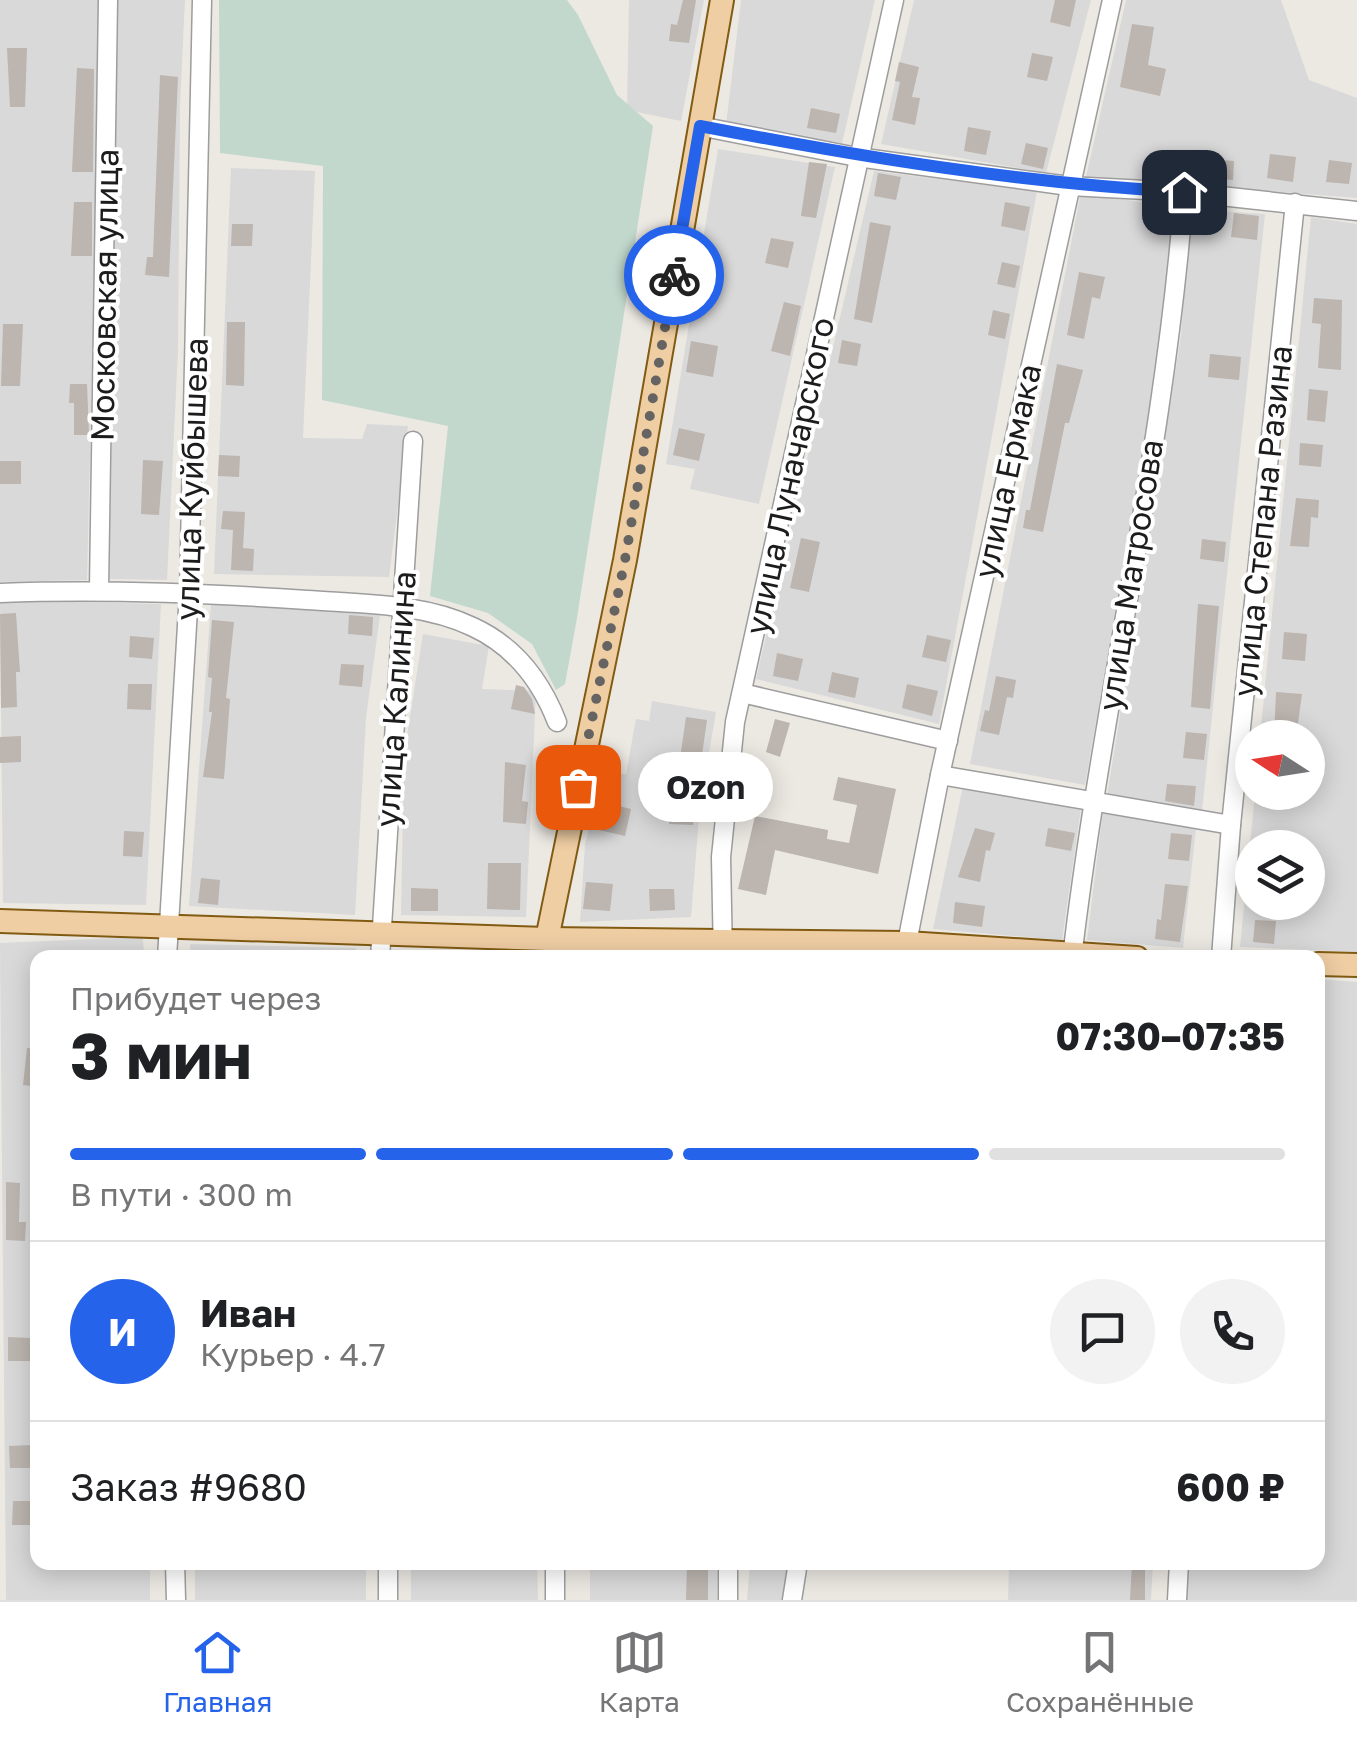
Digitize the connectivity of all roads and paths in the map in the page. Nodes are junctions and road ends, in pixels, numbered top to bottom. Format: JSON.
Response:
{"nodes":[{"id":1,"x":108,"y":0,"type":"edge"},
{"id":2,"x":202,"y":0,"type":"edge"},
{"id":3,"x":722,"y":0,"type":"edge"},
{"id":4,"x":894,"y":0,"type":"edge"},
{"id":5,"x":1112,"y":0,"type":"edge"},
{"id":6,"x":700,"y":126,"type":"junction"},
{"id":7,"x":857,"y":157,"type":"junction"},
{"id":8,"x":1069,"y":186,"type":"junction"},
{"id":9,"x":1184,"y":192,"type":"junction"},
{"id":10,"x":1294,"y":203,"type":"junction"},
{"id":11,"x":1357,"y":211,"type":"edge"},
{"id":12,"x":413,"y":441,"type":"dead end"},
{"id":13,"x":99,"y":590,"type":"junction"},
{"id":14,"x":189,"y":592,"type":"junction"},
{"id":15,"x":0,"y":593,"type":"edge"},
{"id":16,"x":401,"y":607,"type":"junction"},
{"id":17,"x":742,"y":694,"type":"junction"},
{"id":18,"x":557,"y":722,"type":"dead end"},
{"id":19,"x":948,"y":741,"type":"junction"},
{"id":20,"x":940,"y":775,"type":"junction"},
{"id":21,"x":1092,"y":802,"type":"junction"},
{"id":22,"x":1231,"y":825,"type":"junction"},
{"id":23,"x":0,"y":921,"type":"edge"},
{"id":24,"x":167,"y":924,"type":"junction"},
{"id":25,"x":379,"y":932,"type":"junction"},
{"id":26,"x":547,"y":948,"type":"edge"},
{"id":27,"x":723,"y":949,"type":"edge"},
{"id":28,"x":167,"y":950,"type":"edge"},
{"id":29,"x":380,"y":950,"type":"edge"},
{"id":30,"x":906,"y":950,"type":"edge"},
{"id":31,"x":1073,"y":950,"type":"edge"},
{"id":32,"x":1222,"y":950,"type":"edge"},
{"id":33,"x":1325,"y":964,"type":"edge"},
{"id":34,"x":1357,"y":965,"type":"edge"},
{"id":35,"x":175,"y":1570,"type":"edge"},
{"id":36,"x":388,"y":1570,"type":"edge"},
{"id":37,"x":555,"y":1570,"type":"edge"},
{"id":38,"x":728,"y":1570,"type":"edge"},
{"id":39,"x":797,"y":1570,"type":"edge"},
{"id":40,"x":1179,"y":1570,"type":"edge"},
{"id":41,"x":176,"y":1600,"type":"edge"},
{"id":42,"x":388,"y":1600,"type":"edge"},
{"id":43,"x":556,"y":1600,"type":"edge"},
{"id":44,"x":728,"y":1600,"type":"edge"},
{"id":45,"x":792,"y":1600,"type":"edge"},
{"id":46,"x":1177,"y":1600,"type":"edge"}],
"edges":[{"from":1,"to":13,"type":"street","name":"Московская улица"},
{"from":2,"to":14,"type":"street","name":"улица Куйбышева"},
{"from":3,"to":6,"type":"main road"},
{"from":4,"to":7,"type":"street","name":"улица Луначарского"},
{"from":5,"to":8,"type":"street","name":"улица Ермака"},
{"from":6,"to":7,"type":"street"},
{"from":6,"to":26,"type":"main road"},
{"from":7,"to":8,"type":"street"},
{"from":7,"to":17,"type":"street","name":"улица Луначарского"},
{"from":8,"to":9,"type":"street"},
{"from":8,"to":19,"type":"street","name":"улица Ермака"},
{"from":9,"to":10,"type":"street"},
{"from":9,"to":21,"type":"street","name":"улица Матросова"},
{"from":10,"to":11,"type":"street"},
{"from":10,"to":22,"type":"street","name":"улица Степана Разина"},
{"from":12,"to":16,"type":"street","name":"улица Калинина"},
{"from":13,"to":14,"type":"street"},
{"from":13,"to":15,"type":"street"},
{"from":14,"to":16,"type":"street"},
{"from":14,"to":24,"type":"street","name":"улица Куйбышева"},
{"from":16,"to":18,"type":"street"},
{"from":16,"to":25,"type":"street","name":"улица Калинина"},
{"from":17,"to":19,"type":"street"},
{"from":17,"to":27,"type":"street","name":"улица Луначарского"},
{"from":19,"to":20,"type":"street","name":"улица Ермака"},
{"from":20,"to":21,"type":"street"},
{"from":20,"to":30,"type":"street","name":"улица Ермака"},
{"from":21,"to":22,"type":"street"},
{"from":21,"to":31,"type":"street","name":"улица Матросова"},
{"from":22,"to":32,"type":"street","name":"улица Степана Разина"},
{"from":23,"to":24,"type":"main road"},
{"from":24,"to":25,"type":"main road"},
{"from":24,"to":28,"type":"street","name":"улица Куйбышева"},
{"from":25,"to":26,"type":"main road"},
{"from":25,"to":29,"type":"street","name":"улица Калинина"},
{"from":26,"to":27,"type":"main road"},
{"from":27,"to":30,"type":"main road"},
{"from":33,"to":34,"type":"main road"},
{"from":35,"to":41,"type":"street"},
{"from":36,"to":42,"type":"street"},
{"from":37,"to":43,"type":"street"},
{"from":38,"to":44,"type":"street"},
{"from":39,"to":45,"type":"street"},
{"from":40,"to":46,"type":"street"}]}
